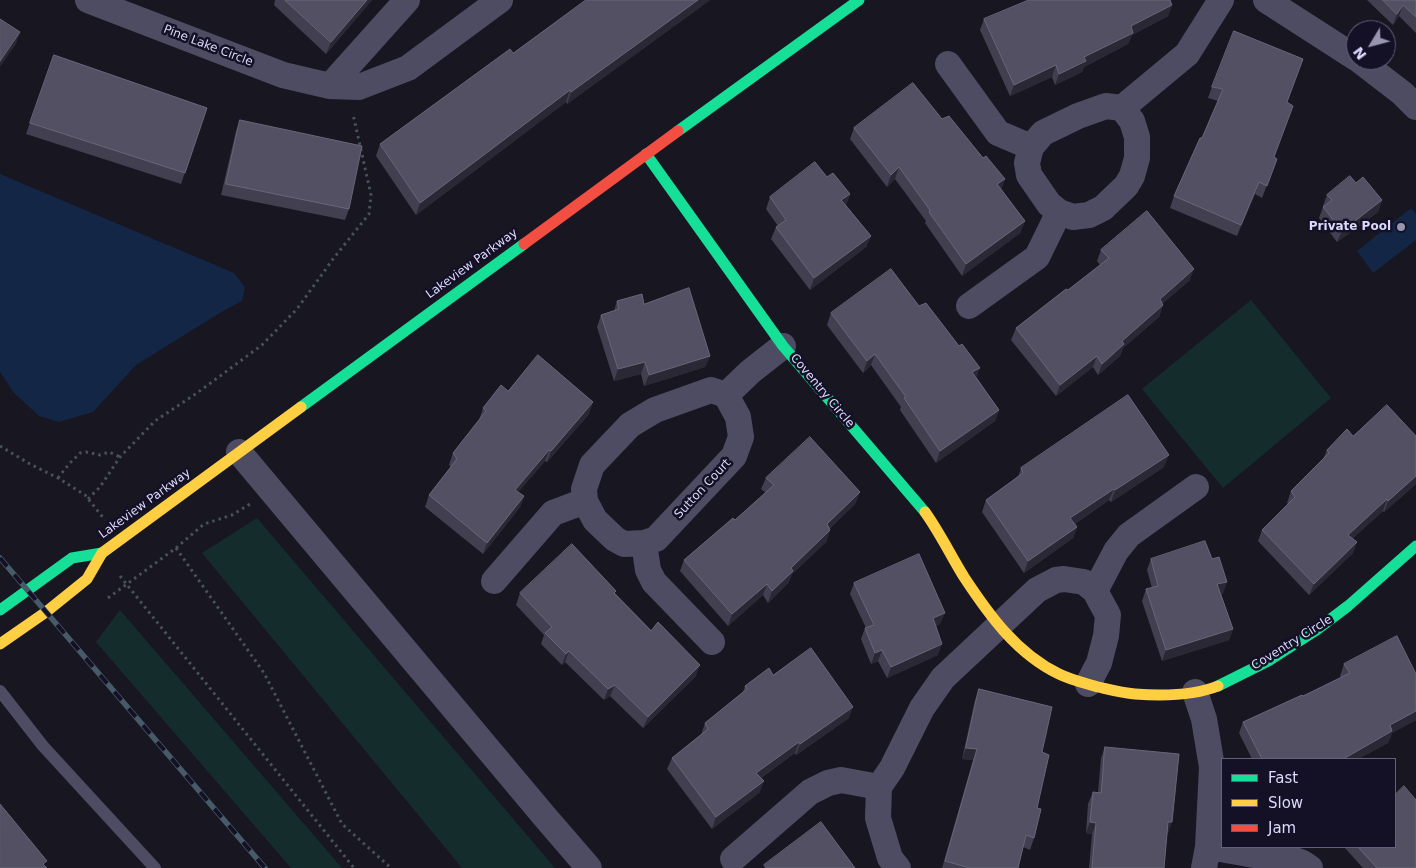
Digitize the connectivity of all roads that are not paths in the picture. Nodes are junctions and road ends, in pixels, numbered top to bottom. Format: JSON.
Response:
{"nodes":[{"id":1,"x":88,"y":0,"type":"edge"},
{"id":2,"x":407,"y":0,"type":"edge"},
{"id":3,"x":500,"y":0,"type":"edge"},
{"id":4,"x":859,"y":0,"type":"edge"},
{"id":5,"x":1221,"y":0,"type":"edge"},
{"id":6,"x":1266,"y":0,"type":"edge"},
{"id":7,"x":1346,"y":52,"type":"edge"},
{"id":8,"x":948,"y":64,"type":"dead end"},
{"id":9,"x":1372,"y":70,"type":"edge"},
{"id":10,"x":330,"y":86,"type":"junction"},
{"id":11,"x":1416,"y":107,"type":"edge"},
{"id":12,"x":1122,"y":108,"type":"junction"},
{"id":13,"x":1031,"y":147,"type":"junction"},
{"id":14,"x":646,"y":154,"type":"junction"},
{"id":15,"x":1059,"y":212,"type":"junction"},
{"id":16,"x":969,"y":306,"type":"dead end"},
{"id":17,"x":784,"y":346,"type":"junction"},
{"id":18,"x":726,"y":395,"type":"junction"},
{"id":19,"x":239,"y":452,"type":"junction"},
{"id":20,"x":1196,"y":487,"type":"dead end"},
{"id":21,"x":585,"y":501,"type":"junction"},
{"id":22,"x":644,"y":544,"type":"junction"},
{"id":23,"x":1416,"y":546,"type":"edge"},
{"id":24,"x":102,"y":553,"type":"junction"},
{"id":25,"x":494,"y":581,"type":"dead end"},
{"id":26,"x":1095,"y":591,"type":"junction"},
{"id":27,"x":0,"y":610,"type":"edge"},
{"id":28,"x":999,"y":626,"type":"junction"},
{"id":29,"x":712,"y":642,"type":"dead end"},
{"id":30,"x":0,"y":644,"type":"edge"},
{"id":31,"x":1088,"y":684,"type":"junction"},
{"id":32,"x":0,"y":691,"type":"edge"},
{"id":33,"x":1195,"y":692,"type":"junction"},
{"id":34,"x":879,"y":787,"type":"junction"},
{"id":35,"x":1206,"y":857,"type":"edge"},
{"id":36,"x":733,"y":859,"type":"dead end"},
{"id":37,"x":155,"y":868,"type":"edge"},
{"id":38,"x":589,"y":868,"type":"edge"},
{"id":39,"x":898,"y":868,"type":"edge"},
{"id":40,"x":1310,"y":868,"type":"edge"}],
"edges":[{"from":1,"to":10,"type":"street","name":"Pine Lake Circle"},
{"from":2,"to":10,"type":"street"},
{"from":3,"to":10,"type":"street","name":"Pine Lake Circle"},
{"from":4,"to":14,"type":"street","name":"Lakeview Parkway"},
{"from":5,"to":12,"type":"street"},
{"from":6,"to":7,"type":"street"},
{"from":8,"to":13,"type":"street"},
{"from":9,"to":11,"type":"street"},
{"from":12,"to":13,"type":"street"},
{"from":12,"to":15,"type":"street"},
{"from":13,"to":15,"type":"street"},
{"from":14,"to":17,"type":"street","name":"Coventry Circle"},
{"from":14,"to":19,"type":"street","name":"Lakeview Parkway"},
{"from":15,"to":16,"type":"street"},
{"from":17,"to":18,"type":"street"},
{"from":17,"to":28,"type":"street","name":"Coventry Circle"},
{"from":18,"to":21,"type":"street"},
{"from":18,"to":22,"type":"street","name":"Sutton Court"},
{"from":19,"to":24,"type":"street","name":"Lakeview Parkway"},
{"from":19,"to":38,"type":"street"},
{"from":20,"to":26,"type":"street"},
{"from":21,"to":22,"type":"street"},
{"from":21,"to":25,"type":"street"},
{"from":22,"to":29,"type":"street"},
{"from":23,"to":33,"type":"street","name":"Coventry Circle"},
{"from":24,"to":27,"type":"street","name":"Lakeview Parkway"},
{"from":24,"to":30,"type":"street","name":"Lakeview Parkway"},
{"from":26,"to":28,"type":"street"},
{"from":26,"to":31,"type":"street"},
{"from":28,"to":31,"type":"street","name":"Coventry Circle"},
{"from":28,"to":34,"type":"street"},
{"from":31,"to":33,"type":"street","name":"Coventry Circle"},
{"from":32,"to":37,"type":"lane"},
{"from":33,"to":35,"type":"street"},
{"from":34,"to":36,"type":"street"},
{"from":34,"to":39,"type":"street"},
{"from":35,"to":40,"type":"street"}]}
